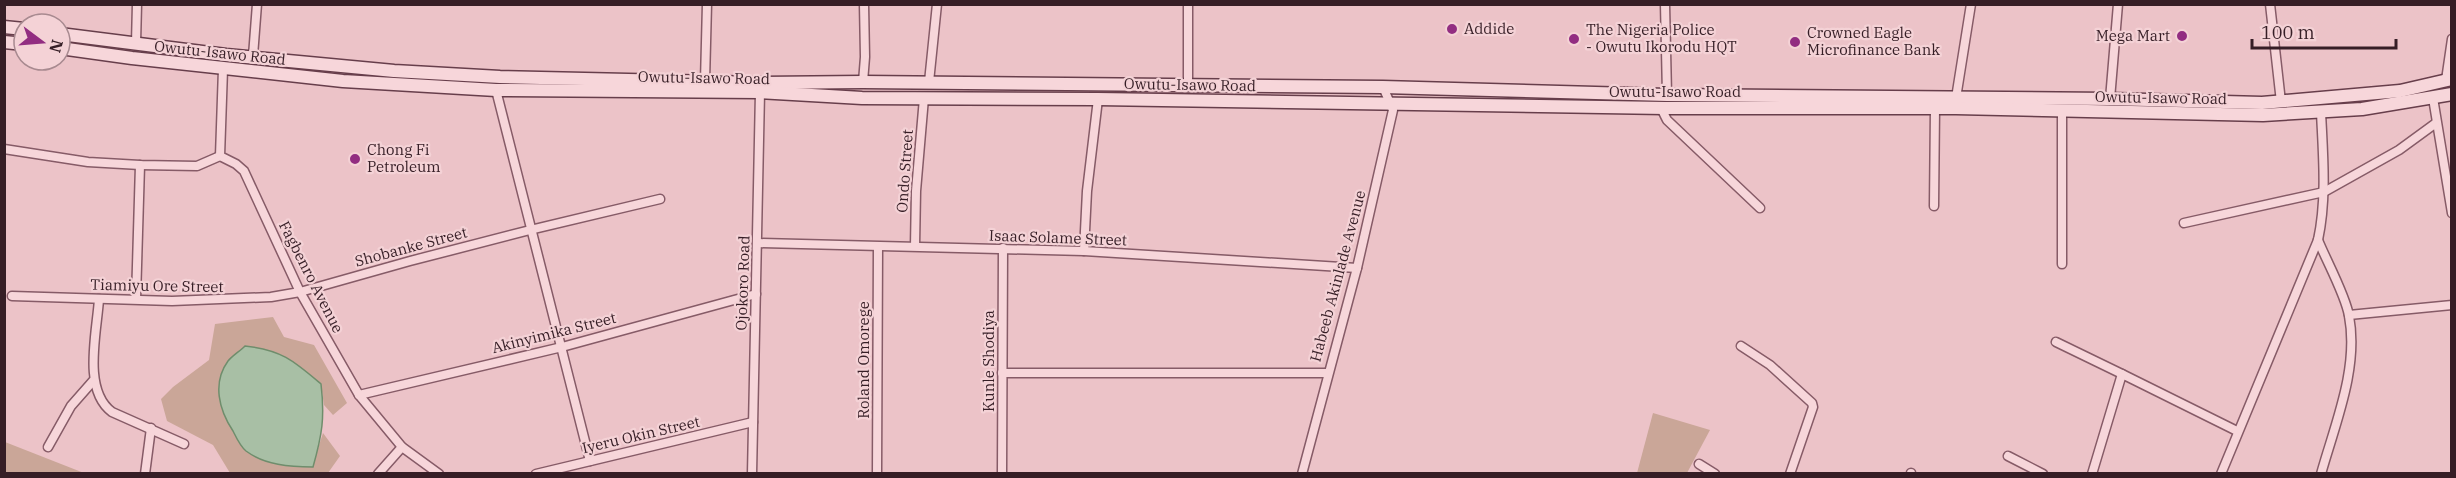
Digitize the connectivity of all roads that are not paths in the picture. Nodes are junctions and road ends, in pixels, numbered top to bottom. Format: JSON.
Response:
{"nodes":[{"id":1,"x":137,"y":4,"type":"edge"},
{"id":2,"x":257,"y":4,"type":"edge"},
{"id":3,"x":707,"y":4,"type":"edge"},
{"id":4,"x":864,"y":4,"type":"edge"},
{"id":5,"x":937,"y":4,"type":"edge"},
{"id":6,"x":1188,"y":4,"type":"edge"},
{"id":7,"x":1665,"y":4,"type":"edge"},
{"id":8,"x":1971,"y":4,"type":"edge"},
{"id":9,"x":2118,"y":4,"type":"edge"},
{"id":10,"x":2270,"y":4,"type":"edge"},
{"id":11,"x":72,"y":35,"type":"edge"},
{"id":12,"x":2451,"y":39,"type":"edge"},
{"id":13,"x":136,"y":43,"type":"junction"},
{"id":14,"x":72,"y":50,"type":"edge"},
{"id":15,"x":253,"y":56,"type":"junction"},
{"id":16,"x":223,"y":69,"type":"junction"},
{"id":17,"x":2449,"y":79,"type":"edge"},
{"id":18,"x":705,"y":81,"type":"junction"},
{"id":19,"x":863,"y":81,"type":"junction"},
{"id":20,"x":929,"y":82,"type":"junction"},
{"id":21,"x":1188,"y":84,"type":"junction"},
{"id":22,"x":1383,"y":87,"type":"junction"},
{"id":23,"x":496,"y":90,"type":"junction"},
{"id":24,"x":760,"y":92,"type":"junction"},
{"id":25,"x":2451,"y":94,"type":"edge"},
{"id":26,"x":924,"y":98,"type":"junction"},
{"id":27,"x":1956,"y":98,"type":"junction"},
{"id":28,"x":2433,"y":98,"type":"junction"},
{"id":29,"x":1098,"y":99,"type":"junction"},
{"id":30,"x":2110,"y":99,"type":"junction"},
{"id":31,"x":1666,"y":101,"type":"junction"},
{"id":32,"x":2281,"y":102,"type":"junction"},
{"id":33,"x":1390,"y":103,"type":"junction"},
{"id":34,"x":1935,"y":108,"type":"junction"},
{"id":35,"x":2061,"y":111,"type":"junction"},
{"id":36,"x":2321,"y":112,"type":"junction"},
{"id":37,"x":2436,"y":123,"type":"junction"},
{"id":38,"x":4,"y":149,"type":"edge"},
{"id":39,"x":220,"y":156,"type":"junction"},
{"id":40,"x":140,"y":165,"type":"junction"},
{"id":41,"x":2324,"y":192,"type":"junction"},
{"id":42,"x":660,"y":199,"type":"dead end"},
{"id":43,"x":1934,"y":206,"type":"dead end"},
{"id":44,"x":1760,"y":208,"type":"dead end"},
{"id":45,"x":2451,"y":213,"type":"edge"},
{"id":46,"x":2184,"y":223,"type":"dead end"},
{"id":47,"x":530,"y":230,"type":"junction"},
{"id":48,"x":2318,"y":240,"type":"junction"},
{"id":49,"x":758,"y":243,"type":"junction"},
{"id":50,"x":915,"y":246,"type":"junction"},
{"id":51,"x":878,"y":247,"type":"junction"},
{"id":52,"x":1004,"y":248,"type":"junction"},
{"id":53,"x":1084,"y":251,"type":"junction"},
{"id":54,"x":2062,"y":264,"type":"dead end"},
{"id":55,"x":1357,"y":268,"type":"junction"},
{"id":56,"x":300,"y":292,"type":"junction"},
{"id":57,"x":756,"y":294,"type":"junction"},
{"id":58,"x":12,"y":296,"type":"dead end"},
{"id":59,"x":99,"y":299,"type":"junction"},
{"id":60,"x":136,"y":299,"type":"junction"},
{"id":61,"x":2451,"y":305,"type":"edge"},
{"id":62,"x":2349,"y":315,"type":"junction"},
{"id":63,"x":2056,"y":342,"type":"dead end"},
{"id":64,"x":562,"y":346,"type":"junction"},
{"id":65,"x":1741,"y":346,"type":"dead end"},
{"id":66,"x":1002,"y":373,"type":"junction"},
{"id":67,"x":1327,"y":373,"type":"junction"},
{"id":68,"x":2122,"y":374,"type":"junction"},
{"id":69,"x":93,"y":381,"type":"junction"},
{"id":70,"x":359,"y":395,"type":"junction"},
{"id":71,"x":753,"y":422,"type":"junction"},
{"id":72,"x":151,"y":428,"type":"junction"},
{"id":73,"x":2237,"y":431,"type":"junction"},
{"id":74,"x":184,"y":444,"type":"dead end"},
{"id":75,"x":48,"y":447,"type":"dead end"},
{"id":76,"x":402,"y":447,"type":"junction"},
{"id":77,"x":2008,"y":456,"type":"dead end"},
{"id":78,"x":590,"y":461,"type":"junction"},
{"id":79,"x":1699,"y":464,"type":"dead end"},
{"id":80,"x":145,"y":474,"type":"edge"},
{"id":81,"x":378,"y":474,"type":"edge"},
{"id":82,"x":438,"y":474,"type":"edge"},
{"id":83,"x":536,"y":474,"type":"edge"},
{"id":84,"x":752,"y":474,"type":"edge"},
{"id":85,"x":877,"y":474,"type":"edge"},
{"id":86,"x":1002,"y":474,"type":"edge"},
{"id":87,"x":1302,"y":474,"type":"edge"},
{"id":88,"x":1715,"y":474,"type":"edge"},
{"id":89,"x":1790,"y":474,"type":"edge"},
{"id":90,"x":2043,"y":474,"type":"edge"},
{"id":91,"x":2092,"y":474,"type":"edge"},
{"id":92,"x":2221,"y":474,"type":"edge"},
{"id":93,"x":2321,"y":474,"type":"edge"}],
"edges":[{"from":1,"to":13,"type":"street"},
{"from":2,"to":15,"type":"street"},
{"from":3,"to":18,"type":"street"},
{"from":4,"to":19,"type":"street"},
{"from":5,"to":20,"type":"street"},
{"from":6,"to":21,"type":"street"},
{"from":7,"to":31,"type":"street"},
{"from":8,"to":27,"type":"street"},
{"from":9,"to":30,"type":"street"},
{"from":10,"to":32,"type":"street"},
{"from":11,"to":13,"type":"street","name":"Owutu-Isawo Road"},
{"from":12,"to":17,"type":"street"},
{"from":13,"to":15,"type":"street","name":"Owutu-Isawo Road"},
{"from":14,"to":16,"type":"street","name":"Owutu-Isawo Road"},
{"from":15,"to":18,"type":"street","name":"Owutu-Isawo Road"},
{"from":16,"to":23,"type":"street","name":"Owutu-Isawo Road"},
{"from":16,"to":39,"type":"street"},
{"from":17,"to":32,"type":"street","name":"Owutu-Isawo Road"},
{"from":18,"to":19,"type":"street","name":"Owutu-Isawo Road"},
{"from":19,"to":20,"type":"street","name":"Owutu-Isawo Road"},
{"from":20,"to":21,"type":"street","name":"Owutu-Isawo Road"},
{"from":21,"to":22,"type":"street","name":"Owutu-Isawo Road"},
{"from":22,"to":31,"type":"street","name":"Owutu-Isawo Road"},
{"from":22,"to":33,"type":"street","name":"Habeeb Akinlade Avenue"},
{"from":23,"to":24,"type":"street","name":"Owutu-Isawo Road"},
{"from":23,"to":47,"type":"street"},
{"from":24,"to":26,"type":"street","name":"Owutu-Isawo Road"},
{"from":24,"to":49,"type":"street","name":"Ojokoro Road"},
{"from":25,"to":28,"type":"street","name":"Owutu-Isawo Road"},
{"from":26,"to":29,"type":"street","name":"Owutu-Isawo Road"},
{"from":26,"to":50,"type":"street","name":"Ondo Street"},
{"from":27,"to":30,"type":"street","name":"Owutu-Isawo Road"},
{"from":27,"to":31,"type":"street","name":"Owutu-Isawo Road"},
{"from":28,"to":36,"type":"street","name":"Owutu-Isawo Road"},
{"from":28,"to":37,"type":"street"},
{"from":29,"to":33,"type":"street","name":"Owutu-Isawo Road"},
{"from":29,"to":53,"type":"street"},
{"from":30,"to":32,"type":"street","name":"Owutu-Isawo Road"},
{"from":31,"to":33,"type":"street","name":"Owutu-Isawo Road"},
{"from":31,"to":34,"type":"street","name":"Owutu-Isawo Road"},
{"from":31,"to":44,"type":"street"},
{"from":33,"to":55,"type":"street","name":"Habeeb Akinlade Avenue"},
{"from":34,"to":35,"type":"street","name":"Owutu-Isawo Road"},
{"from":34,"to":43,"type":"street"},
{"from":35,"to":36,"type":"street","name":"Owutu-Isawo Road"},
{"from":35,"to":54,"type":"street"},
{"from":36,"to":41,"type":"street"},
{"from":37,"to":41,"type":"street"},
{"from":37,"to":45,"type":"street"},
{"from":38,"to":40,"type":"street"},
{"from":39,"to":40,"type":"street"},
{"from":39,"to":56,"type":"street","name":"Fagbenro Avenue"},
{"from":40,"to":60,"type":"street"},
{"from":41,"to":46,"type":"street"},
{"from":41,"to":48,"type":"street"},
{"from":42,"to":47,"type":"street","name":"Shobanke Street"},
{"from":47,"to":56,"type":"street","name":"Shobanke Street"},
{"from":47,"to":64,"type":"street"},
{"from":48,"to":62,"type":"street"},
{"from":48,"to":73,"type":"street"},
{"from":49,"to":51,"type":"street","name":"Isaac Solame Street"},
{"from":49,"to":57,"type":"street","name":"Ojokoro Road"},
{"from":50,"to":51,"type":"street","name":"Isaac Solame Street"},
{"from":50,"to":52,"type":"street","name":"Isaac Solame Street"},
{"from":51,"to":85,"type":"street","name":"Roland Omorege"},
{"from":52,"to":53,"type":"street","name":"Isaac Solame Street"},
{"from":52,"to":66,"type":"street","name":"Kunle Shodiya"},
{"from":53,"to":55,"type":"street","name":"Isaac Solame Street"},
{"from":55,"to":67,"type":"street","name":"Habeeb Akinlade Avenue"},
{"from":56,"to":60,"type":"street","name":"Tiamiyu Ore Street"},
{"from":56,"to":70,"type":"street","name":"Fagbenro Avenue"},
{"from":57,"to":64,"type":"street","name":"Akinyimika Street"},
{"from":57,"to":71,"type":"street","name":"Ojokoro Road"},
{"from":58,"to":59,"type":"street","name":"Tiamiyu Ore Street"},
{"from":59,"to":60,"type":"street","name":"Tiamiyu Ore Street"},
{"from":59,"to":69,"type":"street"},
{"from":61,"to":62,"type":"street"},
{"from":62,"to":93,"type":"street"},
{"from":63,"to":68,"type":"street"},
{"from":64,"to":70,"type":"street","name":"Akinyimika Street"},
{"from":64,"to":78,"type":"street"},
{"from":65,"to":89,"type":"street"},
{"from":66,"to":67,"type":"street"},
{"from":66,"to":86,"type":"street","name":"Kunle Shodiya"},
{"from":67,"to":87,"type":"street","name":"Habeeb Akinlade Avenue"},
{"from":68,"to":73,"type":"street"},
{"from":68,"to":91,"type":"street"},
{"from":69,"to":72,"type":"street"},
{"from":69,"to":75,"type":"street"},
{"from":70,"to":76,"type":"street","name":"Fagbenro Avenue"},
{"from":71,"to":78,"type":"street","name":"Iyeru Okin Street"},
{"from":71,"to":84,"type":"street","name":"Ojokoro Road"},
{"from":72,"to":74,"type":"street"},
{"from":72,"to":80,"type":"street"},
{"from":73,"to":92,"type":"street"},
{"from":76,"to":81,"type":"street"},
{"from":76,"to":82,"type":"street","name":"Fagbenro Avenue"},
{"from":77,"to":90,"type":"street"},
{"from":78,"to":83,"type":"street","name":"Iyeru Okin Street"},
{"from":79,"to":88,"type":"street"}]}
